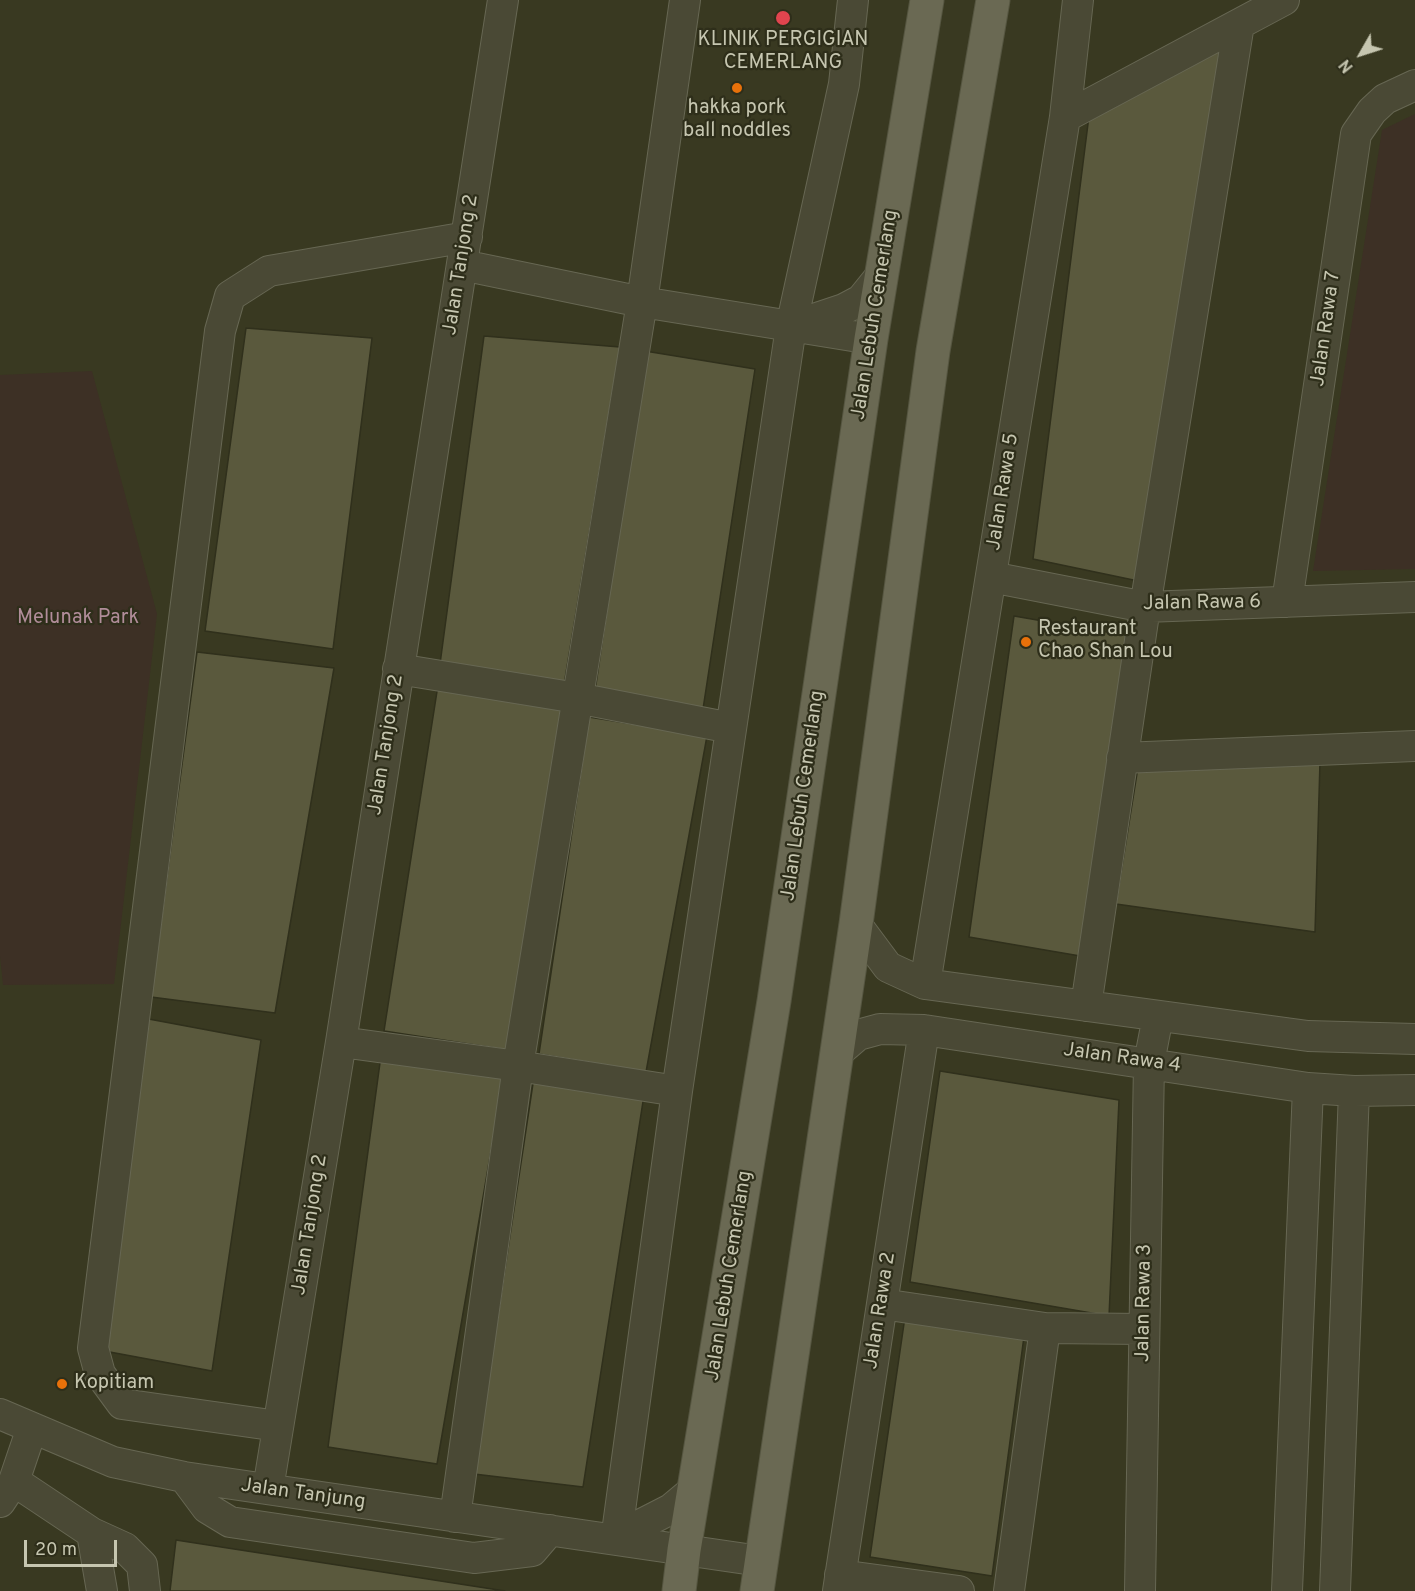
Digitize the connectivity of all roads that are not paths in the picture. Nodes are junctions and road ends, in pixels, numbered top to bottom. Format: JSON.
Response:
{"nodes":[{"id":1,"x":503,"y":0,"type":"edge"},
{"id":2,"x":685,"y":0,"type":"edge"},
{"id":3,"x":853,"y":0,"type":"edge"},
{"id":4,"x":927,"y":0,"type":"edge"},
{"id":5,"x":993,"y":0,"type":"edge"},
{"id":6,"x":1078,"y":0,"type":"edge"},
{"id":7,"x":1284,"y":0,"type":"edge"},
{"id":8,"x":1239,"y":24,"type":"junction"},
{"id":9,"x":1415,"y":85,"type":"edge"},
{"id":10,"x":1065,"y":117,"type":"junction"},
{"id":11,"x":465,"y":251,"type":"junction"},
{"id":12,"x":882,"y":274,"type":"junction"},
{"id":13,"x":642,"y":302,"type":"junction"},
{"id":14,"x":791,"y":327,"type":"junction"},
{"id":15,"x":871,"y":339,"type":"junction"},
{"id":16,"x":991,"y":577,"type":"junction"},
{"id":17,"x":1415,"y":597,"type":"edge"},
{"id":18,"x":1287,"y":602,"type":"junction"},
{"id":19,"x":1144,"y":608,"type":"junction"},
{"id":20,"x":398,"y":669,"type":"junction"},
{"id":21,"x":577,"y":698,"type":"junction"},
{"id":22,"x":731,"y":728,"type":"junction"},
{"id":23,"x":1415,"y":746,"type":"edge"},
{"id":24,"x":1122,"y":758,"type":"junction"},
{"id":25,"x":856,"y":924,"type":"junction"},
{"id":26,"x":925,"y":984,"type":"junction"},
{"id":27,"x":1086,"y":1006,"type":"junction"},
{"id":28,"x":1158,"y":1016,"type":"junction"},
{"id":29,"x":924,"y":1030,"type":"junction"},
{"id":30,"x":1415,"y":1039,"type":"edge"},
{"id":31,"x":341,"y":1042,"type":"junction"},
{"id":32,"x":837,"y":1053,"type":"junction"},
{"id":33,"x":1149,"y":1063,"type":"junction"},
{"id":34,"x":518,"y":1066,"type":"junction"},
{"id":35,"x":1308,"y":1088,"type":"junction"},
{"id":36,"x":1415,"y":1090,"type":"edge"},
{"id":37,"x":678,"y":1091,"type":"junction"},
{"id":38,"x":1354,"y":1091,"type":"junction"},
{"id":39,"x":882,"y":1304,"type":"junction"},
{"id":40,"x":1045,"y":1328,"type":"junction"},
{"id":41,"x":1144,"y":1329,"type":"junction"},
{"id":42,"x":0,"y":1414,"type":"edge"},
{"id":43,"x":278,"y":1426,"type":"junction"},
{"id":44,"x":32,"y":1428,"type":"junction"},
{"id":45,"x":184,"y":1478,"type":"junction"},
{"id":46,"x":695,"y":1489,"type":"junction"},
{"id":47,"x":268,"y":1490,"type":"junction"},
{"id":48,"x":7,"y":1491,"type":"edge"},
{"id":49,"x":455,"y":1517,"type":"junction"},
{"id":50,"x":550,"y":1530,"type":"junction"},
{"id":51,"x":92,"y":1533,"type":"junction"},
{"id":52,"x":616,"y":1540,"type":"junction"},
{"id":53,"x":684,"y":1550,"type":"junction"},
{"id":54,"x":759,"y":1576,"type":"edge"},
{"id":55,"x":839,"y":1583,"type":"edge"},
{"id":56,"x":102,"y":1591,"type":"edge"},
{"id":57,"x":145,"y":1591,"type":"edge"},
{"id":58,"x":679,"y":1591,"type":"edge"},
{"id":59,"x":959,"y":1591,"type":"edge"},
{"id":60,"x":1009,"y":1591,"type":"edge"},
{"id":61,"x":1140,"y":1591,"type":"edge"},
{"id":62,"x":1287,"y":1591,"type":"edge"},
{"id":63,"x":1335,"y":1591,"type":"edge"}],
"edges":[{"from":1,"to":11,"type":"street","name":"Jalan Tanjong 2"},
{"from":2,"to":13,"type":"street"},
{"from":3,"to":14,"type":"street"},
{"from":4,"to":12,"type":"main road","name":"Jalan Lebuh Cemerlang"},
{"from":5,"to":25,"type":"main road"},
{"from":6,"to":10,"type":"street","name":"Jalan Rawa 5"},
{"from":7,"to":8,"type":"street"},
{"from":8,"to":10,"type":"street"},
{"from":8,"to":19,"type":"street"},
{"from":9,"to":18,"type":"street","name":"Jalan Rawa 7"},
{"from":10,"to":16,"type":"street","name":"Jalan Rawa 5"},
{"from":11,"to":13,"type":"street"},
{"from":11,"to":20,"type":"street","name":"Jalan Tanjong 2"},
{"from":11,"to":43,"type":"street"},
{"from":12,"to":14,"type":"street"},
{"from":12,"to":15,"type":"main road","name":"Jalan Lebuh Cemerlang"},
{"from":13,"to":14,"type":"street"},
{"from":13,"to":21,"type":"street"},
{"from":14,"to":15,"type":"street"},
{"from":14,"to":22,"type":"street"},
{"from":15,"to":46,"type":"main road","name":"Jalan Lebuh Cemerlang"},
{"from":16,"to":19,"type":"street","name":"Jalan Rawa 6"},
{"from":16,"to":26,"type":"street","name":"Jalan Rawa 5"},
{"from":17,"to":18,"type":"street","name":"Jalan Rawa 6"},
{"from":18,"to":19,"type":"street","name":"Jalan Rawa 6"},
{"from":19,"to":24,"type":"street"},
{"from":20,"to":21,"type":"street"},
{"from":20,"to":31,"type":"street","name":"Jalan Tanjong 2"},
{"from":21,"to":22,"type":"street"},
{"from":21,"to":34,"type":"street"},
{"from":22,"to":37,"type":"street"},
{"from":23,"to":24,"type":"street"},
{"from":24,"to":27,"type":"street"},
{"from":25,"to":26,"type":"street"},
{"from":25,"to":32,"type":"main road"},
{"from":26,"to":27,"type":"street"},
{"from":27,"to":28,"type":"street"},
{"from":28,"to":30,"type":"street"},
{"from":28,"to":33,"type":"street","name":"Jalan Rawa 3"},
{"from":29,"to":32,"type":"street","name":"Jalan Rawa 4"},
{"from":29,"to":33,"type":"street","name":"Jalan Rawa 4"},
{"from":29,"to":39,"type":"street","name":"Jalan Rawa 2"},
{"from":31,"to":34,"type":"street"},
{"from":31,"to":43,"type":"street","name":"Jalan Tanjong 2"},
{"from":32,"to":54,"type":"main road"},
{"from":33,"to":35,"type":"street","name":"Jalan Rawa 4"},
{"from":33,"to":41,"type":"street","name":"Jalan Rawa 3"},
{"from":34,"to":37,"type":"street"},
{"from":34,"to":49,"type":"street"},
{"from":35,"to":38,"type":"street","name":"Jalan Rawa 4"},
{"from":35,"to":62,"type":"street"},
{"from":36,"to":38,"type":"street","name":"Jalan Rawa 4"},
{"from":37,"to":52,"type":"street"},
{"from":38,"to":63,"type":"street"},
{"from":39,"to":40,"type":"street"},
{"from":39,"to":55,"type":"street","name":"Jalan Rawa 2"},
{"from":40,"to":41,"type":"street"},
{"from":40,"to":60,"type":"street"},
{"from":41,"to":61,"type":"street","name":"Jalan Rawa 3"},
{"from":42,"to":44,"type":"street","name":"Jalan Tanjung"},
{"from":43,"to":47,"type":"street","name":"Jalan Tanjong 2"},
{"from":44,"to":45,"type":"street","name":"Jalan Tanjung"},
{"from":44,"to":48,"type":"street"},
{"from":45,"to":47,"type":"street","name":"Jalan Tanjung"},
{"from":45,"to":50,"type":"street"},
{"from":46,"to":52,"type":"street"},
{"from":46,"to":53,"type":"main road","name":"Jalan Lebuh Cemerlang"},
{"from":47,"to":49,"type":"street","name":"Jalan Tanjung"},
{"from":48,"to":51,"type":"street"},
{"from":49,"to":50,"type":"street","name":"Jalan Tanjung"},
{"from":50,"to":52,"type":"street","name":"Jalan Tanjung"},
{"from":51,"to":56,"type":"street"},
{"from":51,"to":57,"type":"street"},
{"from":52,"to":53,"type":"street","name":"Jalan Tanjung"},
{"from":53,"to":54,"type":"street","name":"Jalan Tanjung"},
{"from":53,"to":58,"type":"main road","name":"Jalan Lebuh Cemerlang"},
{"from":55,"to":59,"type":"street"}]}
